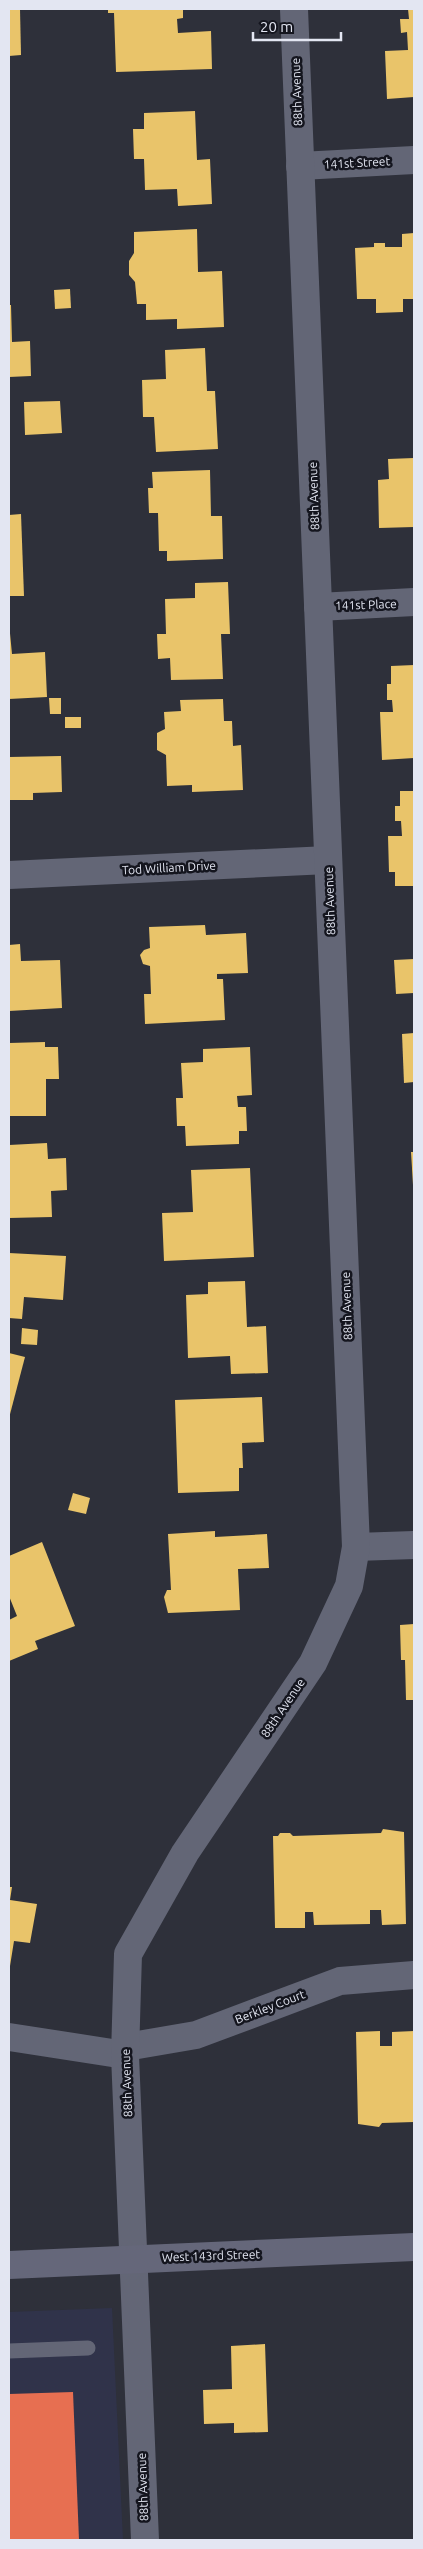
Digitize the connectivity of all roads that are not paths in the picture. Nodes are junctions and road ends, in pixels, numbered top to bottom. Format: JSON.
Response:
{"nodes":[{"id":1,"x":294,"y":9,"type":"edge"},
{"id":2,"x":414,"y":160,"type":"edge"},
{"id":3,"x":300,"y":166,"type":"junction"},
{"id":4,"x":414,"y":602,"type":"edge"},
{"id":5,"x":318,"y":607,"type":"junction"},
{"id":6,"x":328,"y":860,"type":"junction"},
{"id":7,"x":9,"y":875,"type":"edge"},
{"id":8,"x":414,"y":1545,"type":"edge"},
{"id":9,"x":356,"y":1546,"type":"junction"},
{"id":10,"x":414,"y":1975,"type":"edge"},
{"id":11,"x":9,"y":2037,"type":"edge"},
{"id":12,"x":126,"y":2051,"type":"junction"},
{"id":13,"x":414,"y":2247,"type":"edge"},
{"id":14,"x":134,"y":2259,"type":"junction"},
{"id":15,"x":9,"y":2265,"type":"edge"},
{"id":16,"x":88,"y":2348,"type":"dead end"},
{"id":17,"x":9,"y":2350,"type":"edge"},
{"id":18,"x":145,"y":2540,"type":"edge"}],
"edges":[{"from":1,"to":3,"type":"street","name":"88th Avenue"},
{"from":2,"to":3,"type":"street","name":"141st Street"},
{"from":3,"to":5,"type":"street","name":"88th Avenue"},
{"from":4,"to":5,"type":"street","name":"141st Place"},
{"from":5,"to":6,"type":"street","name":"88th Avenue"},
{"from":6,"to":7,"type":"street","name":"Tod William Drive"},
{"from":6,"to":9,"type":"street","name":"88th Avenue"},
{"from":8,"to":9,"type":"street"},
{"from":9,"to":12,"type":"street","name":"88th Avenue"},
{"from":10,"to":12,"type":"street","name":"Berkley Court"},
{"from":11,"to":12,"type":"street","name":"Berkley Court"},
{"from":12,"to":14,"type":"street","name":"88th Avenue"},
{"from":13,"to":14,"type":"main road","name":"West 143rd Street"},
{"from":14,"to":15,"type":"main road","name":"West 143rd Street"},
{"from":14,"to":18,"type":"street","name":"88th Avenue"},
{"from":16,"to":17,"type":"lane"}]}
